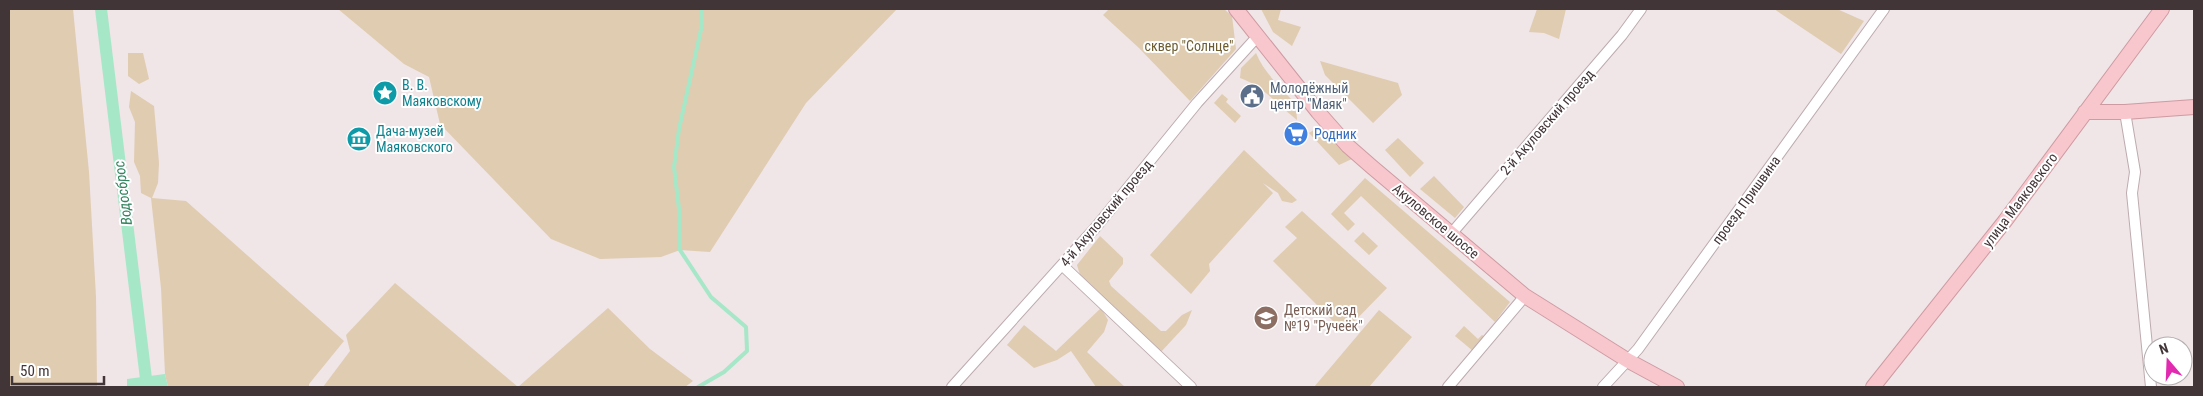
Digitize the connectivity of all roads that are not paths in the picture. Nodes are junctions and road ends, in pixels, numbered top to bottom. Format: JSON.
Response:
{"nodes":[{"id":1,"x":1641,"y":9,"type":"edge"},
{"id":2,"x":1884,"y":9,"type":"edge"},
{"id":3,"x":2162,"y":9,"type":"edge"},
{"id":4,"x":1239,"y":10,"type":"edge"},
{"id":5,"x":1257,"y":37,"type":"junction"},
{"id":6,"x":2194,"y":107,"type":"edge"},
{"id":7,"x":2085,"y":112,"type":"junction"},
{"id":8,"x":2125,"y":112,"type":"junction"},
{"id":9,"x":1451,"y":234,"type":"junction"},
{"id":10,"x":1063,"y":266,"type":"junction"},
{"id":11,"x":1525,"y":296,"type":"junction"},
{"id":12,"x":1627,"y":360,"type":"junction"},
{"id":13,"x":952,"y":387,"type":"edge"},
{"id":14,"x":1190,"y":387,"type":"edge"},
{"id":15,"x":1448,"y":387,"type":"edge"},
{"id":16,"x":1603,"y":387,"type":"edge"},
{"id":17,"x":1678,"y":387,"type":"edge"},
{"id":18,"x":1873,"y":387,"type":"edge"},
{"id":19,"x":2151,"y":387,"type":"edge"}],
"edges":[{"from":1,"to":9,"type":"street","name":"2-й Акуловский проезд"},
{"from":2,"to":12,"type":"street","name":"проезд Пришвина"},
{"from":3,"to":7,"type":"street","name":"улица Маяковского"},
{"from":4,"to":5,"type":"street","name":"Акуловское шоссе"},
{"from":5,"to":9,"type":"street","name":"Акуловское шоссе"},
{"from":5,"to":10,"type":"street","name":"4-й Акуловский проезд"},
{"from":6,"to":8,"type":"street"},
{"from":7,"to":8,"type":"street"},
{"from":7,"to":18,"type":"street","name":"улица Маяковского"},
{"from":8,"to":19,"type":"street"},
{"from":9,"to":11,"type":"street","name":"Акуловское шоссе"},
{"from":10,"to":13,"type":"street","name":"4-й Акуловский проезд"},
{"from":10,"to":14,"type":"street"},
{"from":11,"to":12,"type":"street","name":"Акуловское шоссе"},
{"from":11,"to":15,"type":"street"},
{"from":12,"to":16,"type":"street","name":"проезд Пришвина"},
{"from":12,"to":17,"type":"street","name":"Акуловское шоссе"}]}
